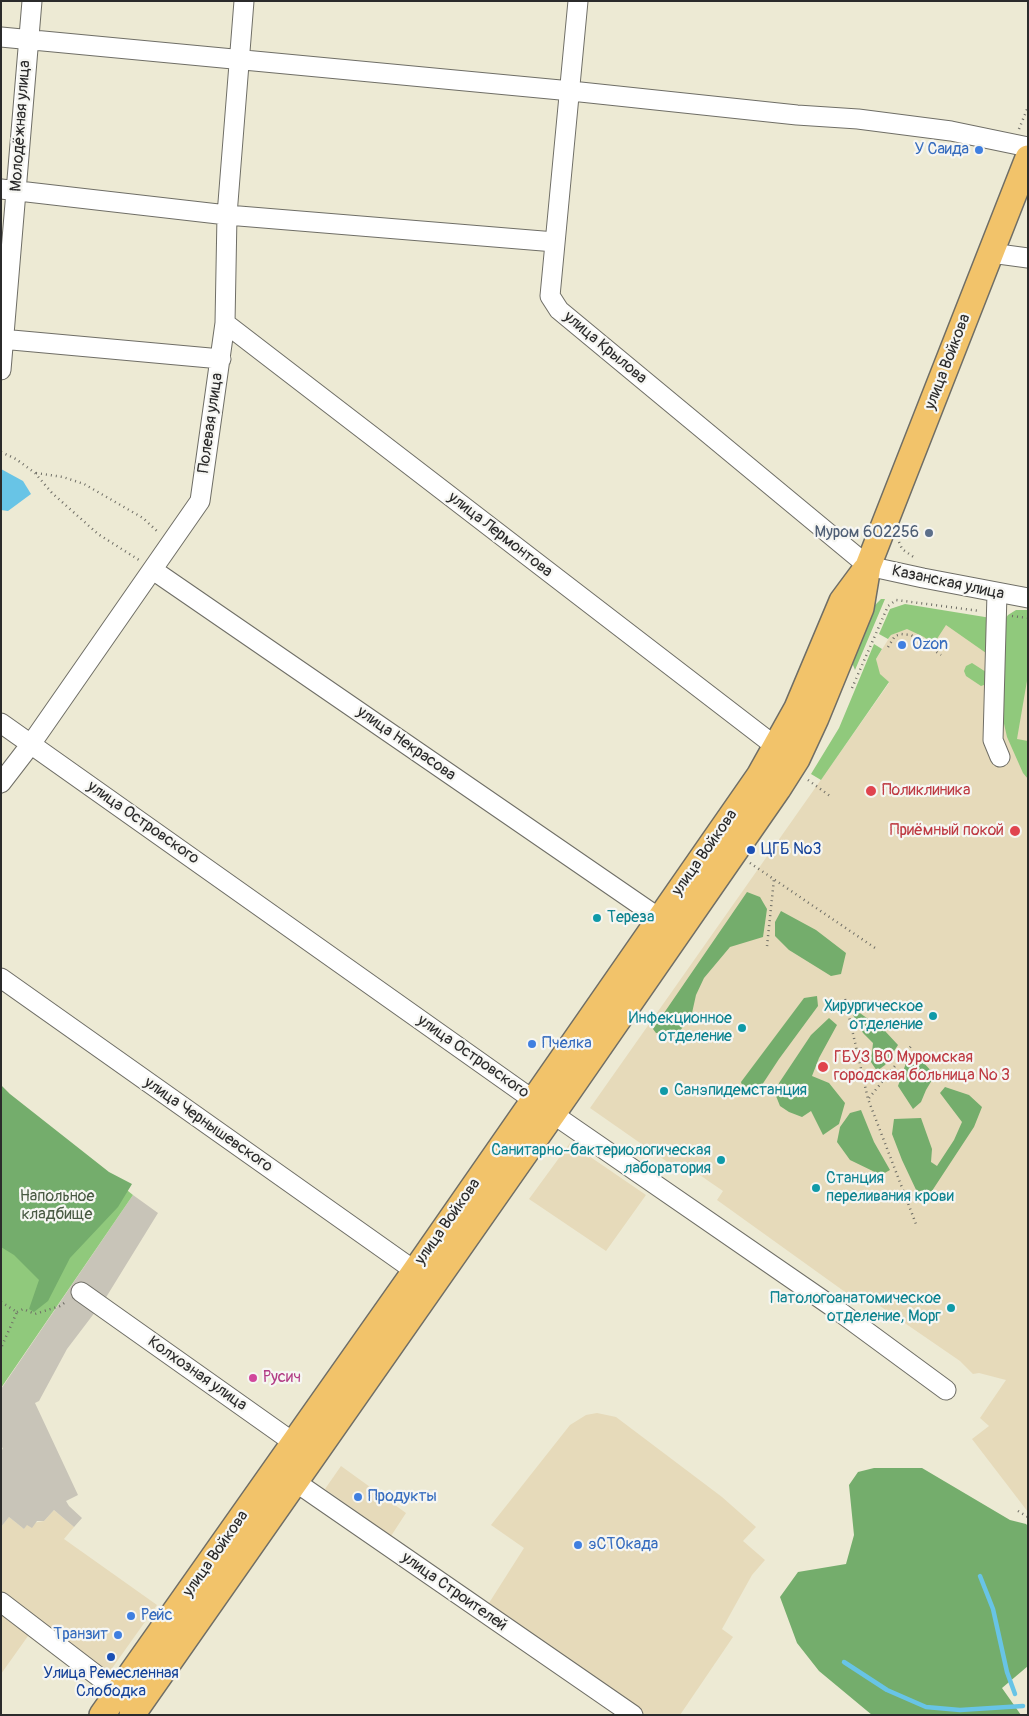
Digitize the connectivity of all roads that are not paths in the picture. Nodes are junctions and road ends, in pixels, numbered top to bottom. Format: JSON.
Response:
{"nodes":[{"id":1,"x":32,"y":1,"type":"edge"},
{"id":2,"x":244,"y":1,"type":"edge"},
{"id":3,"x":578,"y":1,"type":"edge"},
{"id":4,"x":1,"y":37,"type":"edge"},
{"id":5,"x":28,"y":40,"type":"junction"},
{"id":6,"x":238,"y":59,"type":"junction"},
{"id":7,"x":571,"y":91,"type":"junction"},
{"id":8,"x":1028,"y":147,"type":"edge"},
{"id":9,"x":1028,"y":158,"type":"edge"},
{"id":10,"x":9,"y":189,"type":"edge"},
{"id":11,"x":227,"y":215,"type":"junction"},
{"id":12,"x":555,"y":242,"type":"junction"},
{"id":13,"x":990,"y":253,"type":"junction"},
{"id":14,"x":1028,"y":258,"type":"edge"},
{"id":15,"x":225,"y":323,"type":"junction"},
{"id":16,"x":2,"y":339,"type":"edge"},
{"id":17,"x":220,"y":359,"type":"junction"},
{"id":18,"x":1,"y":370,"type":"edge"},
{"id":19,"x":868,"y":566,"type":"junction"},
{"id":20,"x":153,"y":570,"type":"junction"},
{"id":21,"x":997,"y":594,"type":"junction"},
{"id":22,"x":1028,"y":598,"type":"edge"},
{"id":23,"x":1,"y":723,"type":"edge"},
{"id":24,"x":31,"y":744,"type":"junction"},
{"id":25,"x":776,"y":746,"type":"junction"},
{"id":26,"x":1000,"y":757,"type":"dead end"},
{"id":27,"x":1,"y":783,"type":"edge"},
{"id":28,"x":660,"y":918,"type":"junction"},
{"id":29,"x":1,"y":978,"type":"edge"},
{"id":30,"x":543,"y":1107,"type":"junction"},
{"id":31,"x":415,"y":1271,"type":"junction"},
{"id":32,"x":81,"y":1292,"type":"road end"},
{"id":33,"x":946,"y":1390,"type":"dead end"},
{"id":34,"x":304,"y":1449,"type":"junction"},
{"id":35,"x":285,"y":1475,"type":"junction"},
{"id":36,"x":1,"y":1602,"type":"edge"},
{"id":37,"x":129,"y":1704,"type":"edge"},
{"id":38,"x":102,"y":1715,"type":"edge"},
{"id":39,"x":633,"y":1715,"type":"edge"}],
"edges":[{"from":1,"to":5,"type":"street","name":"Молодёжная улица"},
{"from":2,"to":6,"type":"street","name":"Полевая улица"},
{"from":3,"to":7,"type":"street","name":"улица Крылова"},
{"from":4,"to":5,"type":"street"},
{"from":5,"to":6,"type":"street"},
{"from":5,"to":10,"type":"street","name":"Молодёжная улица"},
{"from":6,"to":7,"type":"street"},
{"from":6,"to":11,"type":"street","name":"Полевая улица"},
{"from":7,"to":8,"type":"street"},
{"from":7,"to":12,"type":"street","name":"улица Крылова"},
{"from":9,"to":13,"type":"main road","name":"улица Войкова"},
{"from":10,"to":11,"type":"street"},
{"from":10,"to":16,"type":"street","name":"Молодёжная улица"},
{"from":11,"to":12,"type":"street"},
{"from":11,"to":15,"type":"street","name":"Полевая улица"},
{"from":12,"to":19,"type":"street","name":"улица Крылова"},
{"from":13,"to":14,"type":"street"},
{"from":13,"to":19,"type":"main road","name":"улица Войкова"},
{"from":15,"to":17,"type":"street","name":"Полевая улица"},
{"from":15,"to":25,"type":"street","name":"улица Лермонтова"},
{"from":16,"to":17,"type":"street"},
{"from":16,"to":18,"type":"street","name":"Молодёжная улица"},
{"from":17,"to":20,"type":"street","name":"Полевая улица"},
{"from":19,"to":21,"type":"street","name":"Казанская улица"},
{"from":19,"to":25,"type":"main road","name":"улица Войкова"},
{"from":19,"to":30,"type":"main road","name":"улица Войкова"},
{"from":20,"to":24,"type":"street","name":"Полевая улица"},
{"from":20,"to":28,"type":"street","name":"улица Некрасова"},
{"from":21,"to":22,"type":"street","name":"Казанская улица"},
{"from":21,"to":26,"type":"street"},
{"from":23,"to":24,"type":"street","name":"улица Островского"},
{"from":24,"to":27,"type":"street","name":"Полевая улица"},
{"from":24,"to":30,"type":"street","name":"улица Островского"},
{"from":25,"to":28,"type":"main road","name":"улица Войкова"},
{"from":28,"to":30,"type":"main road","name":"улица Войкова"},
{"from":29,"to":31,"type":"street","name":"улица Чернышевского"},
{"from":30,"to":31,"type":"main road","name":"улица Войкова"},
{"from":30,"to":33,"type":"street","name":"улица Островского"},
{"from":30,"to":34,"type":"main road","name":"улица Войкова"},
{"from":31,"to":34,"type":"main road","name":"улица Войкова"},
{"from":32,"to":34,"type":"street","name":"Колхозная улица"},
{"from":34,"to":35,"type":"main road","name":"улица Войкова"},
{"from":35,"to":37,"type":"main road","name":"улица Войкова"},
{"from":35,"to":39,"type":"street","name":"улица Строителей"},
{"from":36,"to":37,"type":"street"},
{"from":37,"to":38,"type":"main road","name":"улица Войкова"}]}
